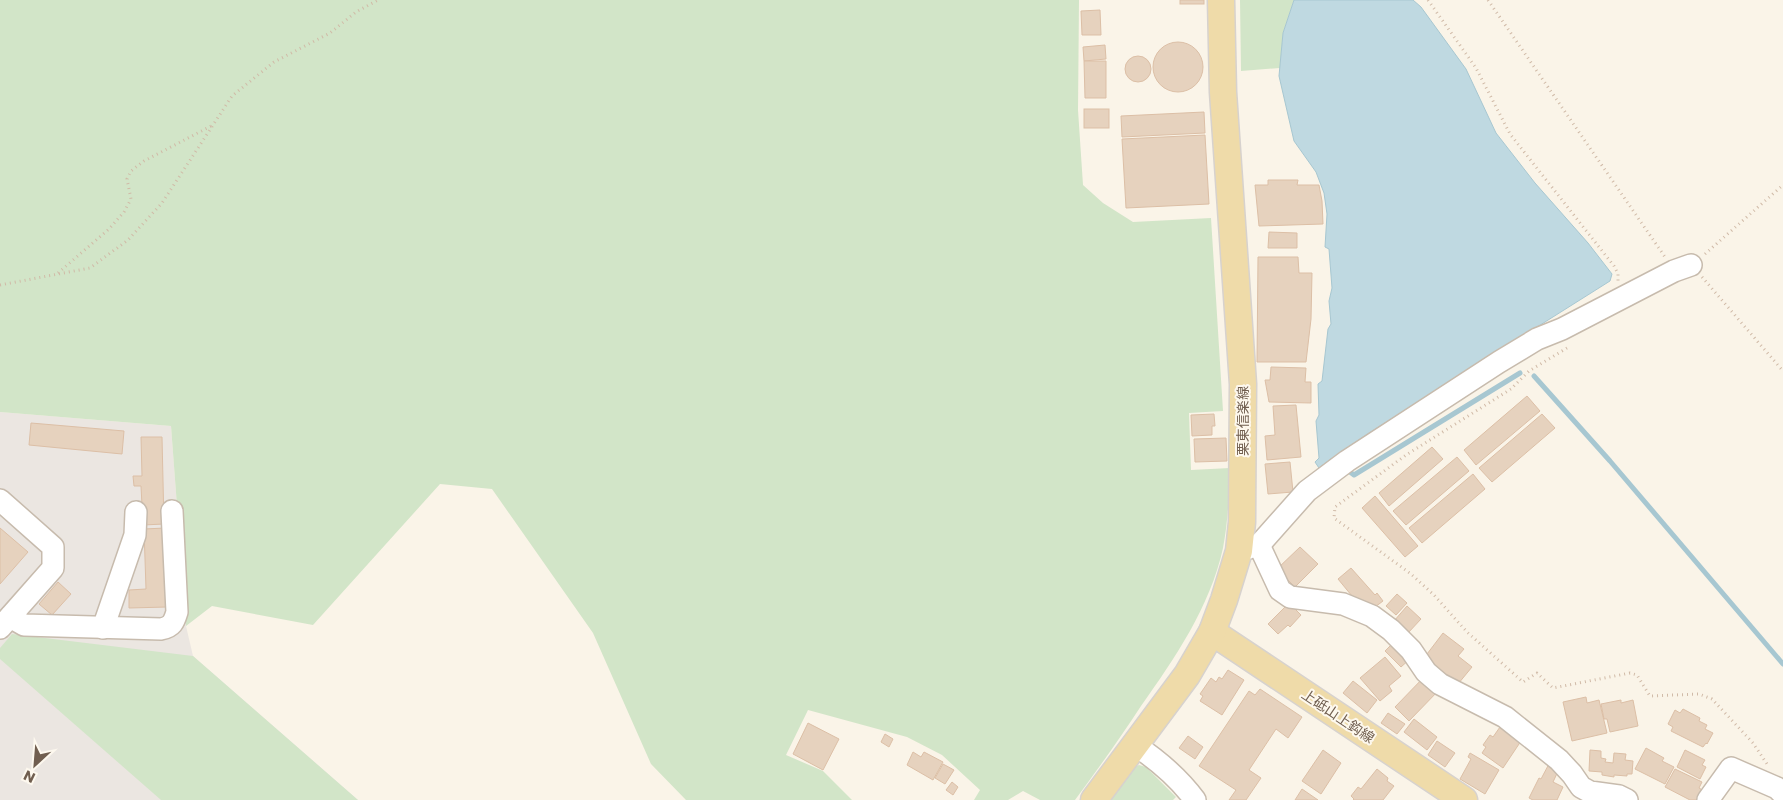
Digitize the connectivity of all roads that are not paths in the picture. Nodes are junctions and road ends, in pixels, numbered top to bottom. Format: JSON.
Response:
{"nodes":[{"id":1,"x":1221,"y":0,"type":"edge"},
{"id":2,"x":1682,"y":268,"type":"road end"},
{"id":3,"x":0,"y":500,"type":"edge"},
{"id":4,"x":172,"y":511,"type":"dead end"},
{"id":5,"x":136,"y":512,"type":"dead end"},
{"id":6,"x":1249,"y":548,"type":"junction"},
{"id":7,"x":5,"y":622,"type":"edge"},
{"id":8,"x":103,"y":628,"type":"junction"},
{"id":9,"x":1212,"y":632,"type":"junction"},
{"id":10,"x":1135,"y":745,"type":"junction"},
{"id":11,"x":1780,"y":791,"type":"edge"},
{"id":12,"x":1094,"y":800,"type":"edge"},
{"id":13,"x":1195,"y":800,"type":"edge"},
{"id":14,"x":1464,"y":800,"type":"edge"},
{"id":15,"x":1627,"y":800,"type":"edge"},
{"id":16,"x":1708,"y":800,"type":"edge"}],
"edges":[{"from":1,"to":6,"type":"main road","name":"栗東信楽線"},
{"from":2,"to":6,"type":"lane"},
{"from":3,"to":7,"type":"lane"},
{"from":4,"to":8,"type":"lane"},
{"from":5,"to":8,"type":"lane"},
{"from":6,"to":9,"type":"main road","name":"栗東信楽線"},
{"from":6,"to":15,"type":"lane"},
{"from":7,"to":8,"type":"lane"},
{"from":9,"to":10,"type":"main road","name":"栗東信楽線"},
{"from":9,"to":14,"type":"main road","name":"上砥山上鈎線"},
{"from":10,"to":12,"type":"main road","name":"栗東信楽線"},
{"from":10,"to":13,"type":"lane"},
{"from":11,"to":16,"type":"lane"}]}
